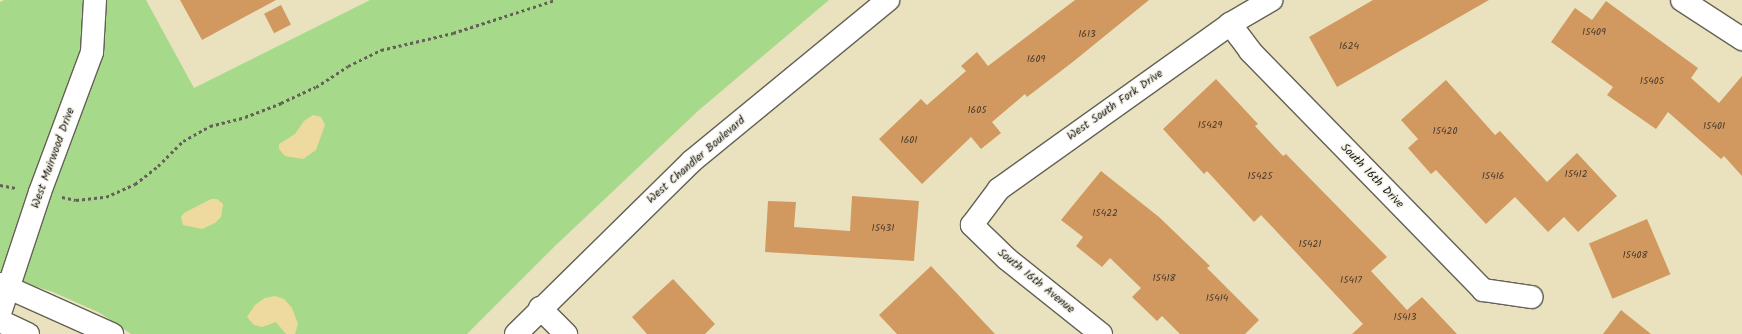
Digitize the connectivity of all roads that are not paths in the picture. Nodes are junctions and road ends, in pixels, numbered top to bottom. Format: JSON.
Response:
{"nodes":[{"id":1,"x":95,"y":0,"type":"edge"},
{"id":2,"x":888,"y":0,"type":"edge"},
{"id":3,"x":1272,"y":0,"type":"edge"},
{"id":4,"x":1682,"y":0,"type":"edge"},
{"id":5,"x":1230,"y":24,"type":"junction"},
{"id":6,"x":1742,"y":39,"type":"edge"},
{"id":7,"x":972,"y":225,"type":"joint"},
{"id":8,"x":4,"y":286,"type":"edge"},
{"id":9,"x":1531,"y":297,"type":"dead end"},
{"id":10,"x":540,"y":308,"type":"junction"},
{"id":11,"x":0,"y":313,"type":"edge"},
{"id":12,"x":0,"y":320,"type":"edge"},
{"id":13,"x":28,"y":334,"type":"edge"},
{"id":14,"x":112,"y":334,"type":"edge"},
{"id":15,"x":516,"y":334,"type":"edge"},
{"id":16,"x":566,"y":334,"type":"edge"},
{"id":17,"x":1101,"y":334,"type":"edge"}],
"edges":[{"from":1,"to":8,"type":"street","name":"West Muirwood Drive"},
{"from":2,"to":10,"type":"street","name":"West Chandler Boulevard"},
{"from":3,"to":5,"type":"street","name":"West South Fork Drive"},
{"from":4,"to":6,"type":"street"},
{"from":5,"to":7,"type":"street","name":"West South Fork Drive"},
{"from":5,"to":9,"type":"street","name":"South 16th Drive"},
{"from":7,"to":17,"type":"street","name":"South 16th Avenue"},
{"from":8,"to":11,"type":"street","name":"West Muirwood Drive"},
{"from":8,"to":14,"type":"street"},
{"from":10,"to":15,"type":"street","name":"West Chandler Boulevard"},
{"from":10,"to":16,"type":"street"},
{"from":12,"to":13,"type":"street"}]}
